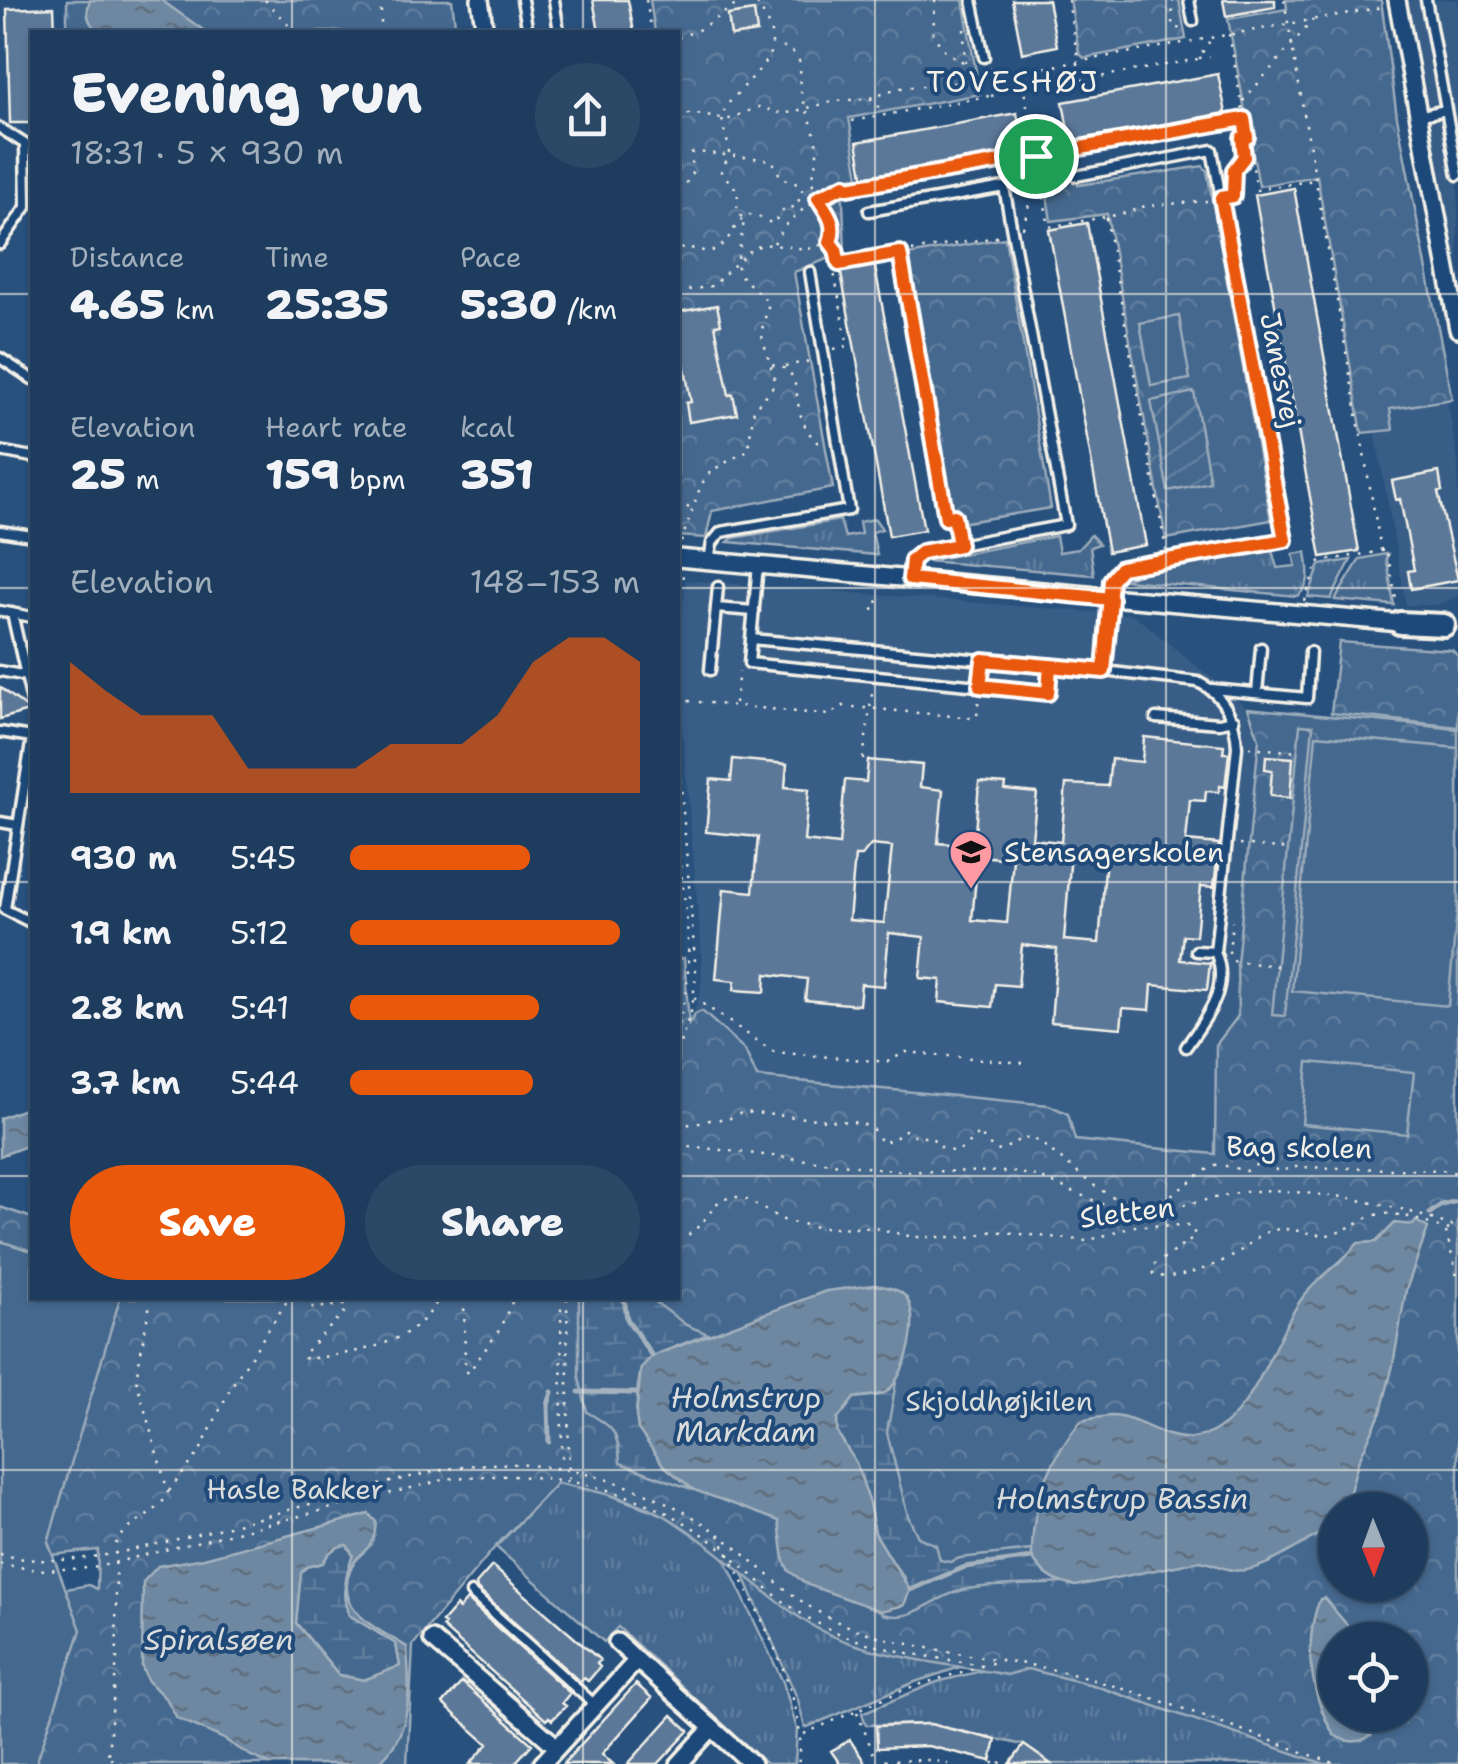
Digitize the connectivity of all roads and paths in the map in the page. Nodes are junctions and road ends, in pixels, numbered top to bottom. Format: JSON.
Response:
{"nodes":[{"id":1,"x":265,"y":0,"type":"edge"},
{"id":2,"x":380,"y":0,"type":"edge"},
{"id":3,"x":480,"y":0,"type":"edge"},
{"id":4,"x":522,"y":0,"type":"edge"},
{"id":5,"x":554,"y":0,"type":"edge"},
{"id":6,"x":646,"y":0,"type":"edge"},
{"id":7,"x":743,"y":0,"type":"edge"},
{"id":8,"x":754,"y":0,"type":"edge"},
{"id":9,"x":934,"y":0,"type":"edge"},
{"id":10,"x":972,"y":0,"type":"edge"},
{"id":11,"x":1068,"y":0,"type":"edge"},
{"id":12,"x":1188,"y":0,"type":"edge"},
{"id":13,"x":1284,"y":0,"type":"edge"},
{"id":14,"x":1397,"y":0,"type":"edge"},
{"id":15,"x":1426,"y":0,"type":"edge"},
{"id":16,"x":1378,"y":8,"type":"dead end"},
{"id":17,"x":1314,"y":19,"type":"junction"},
{"id":18,"x":1192,"y":21,"type":"dead end"},
{"id":19,"x":1288,"y":24,"type":"junction"},
{"id":20,"x":293,"y":30,"type":"edge"},
{"id":21,"x":381,"y":30,"type":"edge"},
{"id":22,"x":484,"y":30,"type":"edge"},
{"id":23,"x":528,"y":30,"type":"edge"},
{"id":24,"x":559,"y":30,"type":"edge"},
{"id":25,"x":652,"y":30,"type":"edge"},
{"id":26,"x":1230,"y":34,"type":"junction"},
{"id":27,"x":680,"y":37,"type":"edge"},
{"id":28,"x":1212,"y":38,"type":"junction"},
{"id":29,"x":1291,"y":45,"type":"junction"},
{"id":30,"x":774,"y":46,"type":"junction"},
{"id":31,"x":984,"y":57,"type":"dead end"},
{"id":32,"x":1210,"y":57,"type":"dead end"},
{"id":33,"x":1198,"y":59,"type":"junction"},
{"id":34,"x":1077,"y":62,"type":"junction"},
{"id":35,"x":964,"y":63,"type":"dead end"},
{"id":36,"x":1001,"y":75,"type":"junction"},
{"id":37,"x":1096,"y":77,"type":"junction"},
{"id":38,"x":1060,"y":84,"type":"dead end"},
{"id":39,"x":1002,"y":94,"type":"dead end"},
{"id":40,"x":989,"y":96,"type":"junction"},
{"id":41,"x":869,"y":98,"type":"junction"},
{"id":42,"x":1242,"y":104,"type":"junction"},
{"id":43,"x":808,"y":108,"type":"junction"},
{"id":44,"x":1446,"y":110,"type":"junction"},
{"id":45,"x":887,"y":114,"type":"junction"},
{"id":46,"x":1244,"y":116,"type":"junction"},
{"id":47,"x":1417,"y":116,"type":"junction"},
{"id":48,"x":680,"y":118,"type":"edge"},
{"id":49,"x":722,"y":119,"type":"junction"},
{"id":50,"x":852,"y":120,"type":"dead end"},
{"id":51,"x":0,"y":128,"type":"edge"},
{"id":52,"x":1247,"y":137,"type":"junction"},
{"id":53,"x":1036,"y":150,"type":"dead end"},
{"id":54,"x":729,"y":154,"type":"junction"},
{"id":55,"x":1010,"y":160,"type":"junction"},
{"id":56,"x":1038,"y":168,"type":"dead end"},
{"id":57,"x":1458,"y":175,"type":"edge"},
{"id":58,"x":1076,"y":176,"type":"dead end"},
{"id":59,"x":1316,"y":180,"type":"junction"},
{"id":60,"x":848,"y":184,"type":"junction"},
{"id":61,"x":1004,"y":187,"type":"junction"},
{"id":62,"x":680,"y":189,"type":"edge"},
{"id":63,"x":818,"y":198,"type":"junction"},
{"id":64,"x":1221,"y":198,"type":"junction"},
{"id":65,"x":1194,"y":203,"type":"dead end"},
{"id":66,"x":29,"y":208,"type":"edge"},
{"id":67,"x":869,"y":212,"type":"dead end"},
{"id":68,"x":743,"y":217,"type":"junction"},
{"id":69,"x":1106,"y":217,"type":"dead end"},
{"id":70,"x":1009,"y":234,"type":"junction"},
{"id":71,"x":774,"y":242,"type":"junction"},
{"id":72,"x":830,"y":242,"type":"junction"},
{"id":73,"x":0,"y":244,"type":"edge"},
{"id":74,"x":680,"y":249,"type":"edge"},
{"id":75,"x":836,"y":250,"type":"junction"},
{"id":76,"x":900,"y":253,"type":"junction"},
{"id":77,"x":737,"y":264,"type":"junction"},
{"id":78,"x":810,"y":272,"type":"dead end"},
{"id":79,"x":680,"y":292,"type":"edge"},
{"id":80,"x":1458,"y":329,"type":"edge"},
{"id":81,"x":823,"y":351,"type":"junction"},
{"id":82,"x":0,"y":358,"type":"edge"},
{"id":83,"x":812,"y":361,"type":"dead end"},
{"id":84,"x":772,"y":365,"type":"junction"},
{"id":85,"x":784,"y":366,"type":"junction"},
{"id":86,"x":30,"y":373,"type":"edge"},
{"id":87,"x":0,"y":451,"type":"edge"},
{"id":88,"x":840,"y":455,"type":"junction"},
{"id":89,"x":30,"y":457,"type":"edge"},
{"id":90,"x":680,"y":502,"type":"edge"},
{"id":91,"x":691,"y":510,"type":"junction"},
{"id":92,"x":0,"y":531,"type":"edge"},
{"id":93,"x":30,"y":536,"type":"edge"},
{"id":94,"x":1165,"y":544,"type":"dead end"},
{"id":95,"x":959,"y":545,"type":"junction"},
{"id":96,"x":1382,"y":550,"type":"junction"},
{"id":97,"x":680,"y":556,"type":"edge"},
{"id":98,"x":709,"y":561,"type":"junction"},
{"id":99,"x":758,"y":565,"type":"junction"},
{"id":100,"x":879,"y":576,"type":"junction"},
{"id":101,"x":910,"y":579,"type":"junction"},
{"id":102,"x":718,"y":587,"type":"dead end"},
{"id":103,"x":1111,"y":599,"type":"junction"},
{"id":104,"x":716,"y":608,"type":"junction"},
{"id":105,"x":872,"y":610,"type":"dead end"},
{"id":106,"x":0,"y":611,"type":"edge"},
{"id":107,"x":754,"y":611,"type":"junction"},
{"id":108,"x":12,"y":613,"type":"junction"},
{"id":109,"x":1299,"y":616,"type":"junction"},
{"id":110,"x":30,"y":617,"type":"edge"},
{"id":111,"x":1400,"y":623,"type":"junction"},
{"id":112,"x":1451,"y":624,"type":"edge"},
{"id":113,"x":751,"y":639,"type":"junction"},
{"id":114,"x":1261,"y":648,"type":"dead end"},
{"id":115,"x":1310,"y":652,"type":"dead end"},
{"id":116,"x":1050,"y":666,"type":"junction"},
{"id":117,"x":710,"y":670,"type":"dead end"},
{"id":118,"x":0,"y":671,"type":"edge"},
{"id":119,"x":1104,"y":671,"type":"junction"},
{"id":120,"x":26,"y":676,"type":"junction"},
{"id":121,"x":874,"y":676,"type":"junction"},
{"id":122,"x":980,"y":686,"type":"junction"},
{"id":123,"x":1212,"y":689,"type":"junction"},
{"id":124,"x":30,"y":693,"type":"edge"},
{"id":125,"x":1257,"y":693,"type":"junction"},
{"id":126,"x":680,"y":700,"type":"edge"},
{"id":127,"x":872,"y":706,"type":"junction"},
{"id":128,"x":1156,"y":718,"type":"dead end"},
{"id":129,"x":1234,"y":720,"type":"junction"},
{"id":130,"x":0,"y":732,"type":"edge"},
{"id":131,"x":30,"y":737,"type":"edge"},
{"id":132,"x":1237,"y":746,"type":"junction"},
{"id":133,"x":30,"y":750,"type":"edge"},
{"id":134,"x":1297,"y":752,"type":"dead end"},
{"id":135,"x":862,"y":760,"type":"dead end"},
{"id":136,"x":680,"y":773,"type":"edge"},
{"id":137,"x":0,"y":822,"type":"edge"},
{"id":138,"x":18,"y":826,"type":"junction"},
{"id":139,"x":1239,"y":844,"type":"dead end"},
{"id":140,"x":1288,"y":849,"type":"dead end"},
{"id":141,"x":680,"y":865,"type":"edge"},
{"id":142,"x":2,"y":909,"type":"edge"},
{"id":143,"x":1232,"y":922,"type":"dead end"},
{"id":144,"x":30,"y":923,"type":"edge"},
{"id":145,"x":1196,"y":950,"type":"dead end"},
{"id":146,"x":1215,"y":952,"type":"junction"},
{"id":147,"x":1277,"y":966,"type":"dead end"},
{"id":148,"x":694,"y":998,"type":"junction"},
{"id":149,"x":680,"y":1017,"type":"edge"},
{"id":150,"x":680,"y":1043,"type":"edge"},
{"id":151,"x":1186,"y":1047,"type":"dead end"},
{"id":152,"x":1023,"y":1063,"type":"dead end"},
{"id":153,"x":680,"y":1122,"type":"edge"},
{"id":154,"x":680,"y":1145,"type":"edge"},
{"id":155,"x":1458,"y":1174,"type":"edge"},
{"id":156,"x":1445,"y":1228,"type":"junction"},
{"id":157,"x":1458,"y":1230,"type":"edge"},
{"id":158,"x":680,"y":1236,"type":"edge"},
{"id":159,"x":1458,"y":1280,"type":"edge"},
{"id":160,"x":151,"y":1300,"type":"edge"},
{"id":161,"x":288,"y":1300,"type":"edge"},
{"id":162,"x":309,"y":1300,"type":"edge"},
{"id":163,"x":438,"y":1300,"type":"edge"},
{"id":164,"x":464,"y":1300,"type":"edge"},
{"id":165,"x":513,"y":1300,"type":"edge"},
{"id":166,"x":560,"y":1300,"type":"edge"},
{"id":167,"x":567,"y":1300,"type":"edge"},
{"id":168,"x":562,"y":1468,"type":"junction"},
{"id":169,"x":570,"y":1470,"type":"junction"},
{"id":170,"x":569,"y":1481,"type":"junction"},
{"id":171,"x":168,"y":1492,"type":"junction"},
{"id":172,"x":718,"y":1534,"type":"junction"},
{"id":173,"x":0,"y":1554,"type":"edge"},
{"id":174,"x":116,"y":1554,"type":"junction"},
{"id":175,"x":730,"y":1556,"type":"junction"},
{"id":176,"x":0,"y":1564,"type":"edge"},
{"id":177,"x":116,"y":1564,"type":"junction"},
{"id":178,"x":471,"y":1594,"type":"dead end"},
{"id":179,"x":432,"y":1639,"type":"dead end"},
{"id":180,"x":617,"y":1642,"type":"dead end"},
{"id":181,"x":1006,"y":1658,"type":"junction"},
{"id":182,"x":637,"y":1660,"type":"junction"},
{"id":183,"x":982,"y":1665,"type":"junction"},
{"id":184,"x":596,"y":1706,"type":"junction"},
{"id":185,"x":857,"y":1711,"type":"junction"},
{"id":186,"x":712,"y":1728,"type":"junction"},
{"id":187,"x":802,"y":1734,"type":"junction"},
{"id":188,"x":557,"y":1747,"type":"junction"},
{"id":189,"x":108,"y":1757,"type":"junction"},
{"id":190,"x":932,"y":1762,"type":"edge"},
{"id":191,"x":878,"y":1763,"type":"edge"},
{"id":192,"x":107,"y":1764,"type":"edge"},
{"id":193,"x":122,"y":1764,"type":"edge"},
{"id":194,"x":542,"y":1764,"type":"edge"},
{"id":195,"x":679,"y":1764,"type":"edge"},
{"id":196,"x":752,"y":1764,"type":"edge"},
{"id":197,"x":798,"y":1764,"type":"edge"},
{"id":198,"x":948,"y":1764,"type":"edge"},
{"id":199,"x":993,"y":1764,"type":"edge"},
{"id":200,"x":1003,"y":1764,"type":"edge"},
{"id":201,"x":1337,"y":1764,"type":"edge"}],
"edges":[{"from":1,"to":20,"type":"path"},
{"from":2,"to":21,"type":"path"},
{"from":3,"to":22,"type":"street"},
{"from":4,"to":23,"type":"lane"},
{"from":5,"to":24,"type":"lane"},
{"from":6,"to":25,"type":"path"},
{"from":7,"to":27,"type":"path"},
{"from":8,"to":30,"type":"path"},
{"from":9,"to":35,"type":"path"},
{"from":10,"to":31,"type":"lane"},
{"from":11,"to":34,"type":"path"},
{"from":12,"to":18,"type":"lane"},
{"from":13,"to":19,"type":"path"},
{"from":14,"to":47,"type":"street"},
{"from":15,"to":44,"type":"lane"},
{"from":16,"to":17,"type":"path"},
{"from":17,"to":19,"type":"path"},
{"from":17,"to":29,"type":"path"},
{"from":19,"to":26,"type":"path"},
{"from":19,"to":29,"type":"path"},
{"from":26,"to":28,"type":"path"},
{"from":26,"to":42,"type":"path"},
{"from":28,"to":33,"type":"path"},
{"from":28,"to":34,"type":"path"},
{"from":29,"to":42,"type":"path"},
{"from":29,"to":59,"type":"path"},
{"from":30,"to":43,"type":"path"},
{"from":30,"to":49,"type":"path"},
{"from":32,"to":33,"type":"path"},
{"from":33,"to":37,"type":"path"},
{"from":34,"to":36,"type":"path"},
{"from":34,"to":37,"type":"path"},
{"from":36,"to":40,"type":"path"},
{"from":36,"to":41,"type":"path"},
{"from":37,"to":38,"type":"path"},
{"from":39,"to":40,"type":"path"},
{"from":40,"to":45,"type":"path"},
{"from":41,"to":43,"type":"path"},
{"from":41,"to":45,"type":"path"},
{"from":42,"to":46,"type":"path"},
{"from":43,"to":49,"type":"path"},
{"from":43,"to":63,"type":"path"},
{"from":44,"to":47,"type":"lane"},
{"from":44,"to":57,"type":"lane"},
{"from":45,"to":50,"type":"path"},
{"from":46,"to":52,"type":"path"},
{"from":46,"to":55,"type":"path"},
{"from":47,"to":80,"type":"street"},
{"from":48,"to":49,"type":"path"},
{"from":49,"to":54,"type":"path"},
{"from":51,"to":66,"type":"lane"},
{"from":52,"to":59,"type":"path"},
{"from":52,"to":64,"type":"path"},
{"from":53,"to":60,"type":"path"},
{"from":54,"to":62,"type":"path"},
{"from":54,"to":68,"type":"path"},
{"from":54,"to":68,"type":"path"},
{"from":55,"to":60,"type":"path"},
{"from":55,"to":61,"type":"path"},
{"from":56,"to":70,"type":"path"},
{"from":58,"to":64,"type":"lane","name":"Janesvej"},
{"from":59,"to":96,"type":"path"},
{"from":60,"to":63,"type":"path"},
{"from":61,"to":67,"type":"lane"},
{"from":61,"to":70,"type":"lane"},
{"from":63,"to":71,"type":"path"},
{"from":63,"to":72,"type":"path"},
{"from":64,"to":65,"type":"path"},
{"from":64,"to":103,"type":"lane","name":"Janesvej"},
{"from":66,"to":73,"type":"lane"},
{"from":68,"to":74,"type":"path"},
{"from":68,"to":77,"type":"path"},
{"from":69,"to":94,"type":"path"},
{"from":70,"to":76,"type":"path"},
{"from":70,"to":95,"type":"lane"},
{"from":71,"to":72,"type":"path"},
{"from":71,"to":77,"type":"path"},
{"from":72,"to":75,"type":"path"},
{"from":75,"to":76,"type":"path"},
{"from":75,"to":81,"type":"path"},
{"from":76,"to":95,"type":"path"},
{"from":77,"to":79,"type":"path"},
{"from":77,"to":84,"type":"path"},
{"from":78,"to":81,"type":"lane"},
{"from":81,"to":88,"type":"lane"},
{"from":82,"to":86,"type":"lane"},
{"from":83,"to":85,"type":"path"},
{"from":84,"to":85,"type":"path"},
{"from":84,"to":91,"type":"path"},
{"from":85,"to":88,"type":"path"},
{"from":87,"to":89,"type":"lane"},
{"from":88,"to":98,"type":"lane"},
{"from":90,"to":91,"type":"path"},
{"from":91,"to":97,"type":"path"},
{"from":92,"to":93,"type":"lane"},
{"from":95,"to":101,"type":"lane"},
{"from":96,"to":109,"type":"path"},
{"from":96,"to":111,"type":"path"},
{"from":97,"to":98,"type":"street"},
{"from":98,"to":99,"type":"street"},
{"from":99,"to":100,"type":"street"},
{"from":99,"to":107,"type":"lane"},
{"from":100,"to":101,"type":"street"},
{"from":100,"to":105,"type":"path"},
{"from":101,"to":103,"type":"street"},
{"from":102,"to":104,"type":"lane"},
{"from":103,"to":109,"type":"street"},
{"from":103,"to":119,"type":"lane"},
{"from":104,"to":107,"type":"lane"},
{"from":104,"to":117,"type":"lane"},
{"from":106,"to":108,"type":"lane"},
{"from":107,"to":113,"type":"lane"},
{"from":108,"to":110,"type":"lane"},
{"from":108,"to":120,"type":"lane"},
{"from":109,"to":111,"type":"street"},
{"from":111,"to":112,"type":"street"},
{"from":113,"to":116,"type":"lane"},
{"from":113,"to":121,"type":"lane"},
{"from":114,"to":125,"type":"lane"},
{"from":115,"to":125,"type":"lane"},
{"from":116,"to":119,"type":"lane"},
{"from":116,"to":122,"type":"lane"},
{"from":118,"to":120,"type":"lane"},
{"from":119,"to":123,"type":"lane"},
{"from":120,"to":124,"type":"lane"},
{"from":121,"to":122,"type":"lane"},
{"from":121,"to":127,"type":"path"},
{"from":122,"to":127,"type":"path"},
{"from":123,"to":125,"type":"lane"},
{"from":123,"to":129,"type":"lane"},
{"from":126,"to":127,"type":"path"},
{"from":127,"to":135,"type":"path"},
{"from":128,"to":129,"type":"lane"},
{"from":129,"to":132,"type":"lane"},
{"from":130,"to":131,"type":"lane"},
{"from":132,"to":134,"type":"path"},
{"from":132,"to":146,"type":"lane"},
{"from":133,"to":138,"type":"lane"},
{"from":136,"to":148,"type":"path"},
{"from":137,"to":138,"type":"lane"},
{"from":138,"to":142,"type":"lane"},
{"from":139,"to":140,"type":"path"},
{"from":141,"to":149,"type":"path"},
{"from":142,"to":144,"type":"lane"},
{"from":143,"to":147,"type":"path"},
{"from":145,"to":146,"type":"lane"},
{"from":146,"to":151,"type":"lane"},
{"from":148,"to":150,"type":"path"},
{"from":148,"to":152,"type":"path"},
{"from":153,"to":155,"type":"path","name":"Bag skolen"},
{"from":154,"to":156,"type":"path"},
{"from":156,"to":157,"type":"path"},
{"from":156,"to":158,"type":"path","name":"Sletten"},
{"from":156,"to":159,"type":"path"},
{"from":160,"to":171,"type":"path"},
{"from":161,"to":171,"type":"path"},
{"from":162,"to":163,"type":"path"},
{"from":164,"to":165,"type":"path"},
{"from":166,"to":168,"type":"path"},
{"from":167,"to":169,"type":"path"},
{"from":168,"to":169,"type":"path"},
{"from":168,"to":174,"type":"path"},
{"from":169,"to":170,"type":"path"},
{"from":169,"to":172,"type":"path"},
{"from":170,"to":175,"type":"path"},
{"from":170,"to":177,"type":"path"},
{"from":171,"to":174,"type":"path"},
{"from":172,"to":175,"type":"path"},
{"from":172,"to":181,"type":"path"},
{"from":173,"to":174,"type":"path"},
{"from":174,"to":177,"type":"path"},
{"from":175,"to":183,"type":"path"},
{"from":175,"to":187,"type":"path"},
{"from":176,"to":177,"type":"path"},
{"from":177,"to":189,"type":"path"},
{"from":178,"to":184,"type":"lane"},
{"from":179,"to":188,"type":"street"},
{"from":180,"to":182,"type":"street"},
{"from":181,"to":183,"type":"path"},
{"from":181,"to":201,"type":"path"},
{"from":182,"to":184,"type":"street"},
{"from":182,"to":186,"type":"street"},
{"from":183,"to":185,"type":"path"},
{"from":184,"to":188,"type":"street"},
{"from":185,"to":187,"type":"path"},
{"from":185,"to":191,"type":"path"},
{"from":186,"to":195,"type":"street"},
{"from":186,"to":196,"type":"street"},
{"from":187,"to":197,"type":"path"},
{"from":188,"to":194,"type":"street"},
{"from":189,"to":192,"type":"path"},
{"from":189,"to":193,"type":"path"},
{"from":190,"to":191,"type":"path"},
{"from":190,"to":198,"type":"path"},
{"from":199,"to":200,"type":"path"}]}
